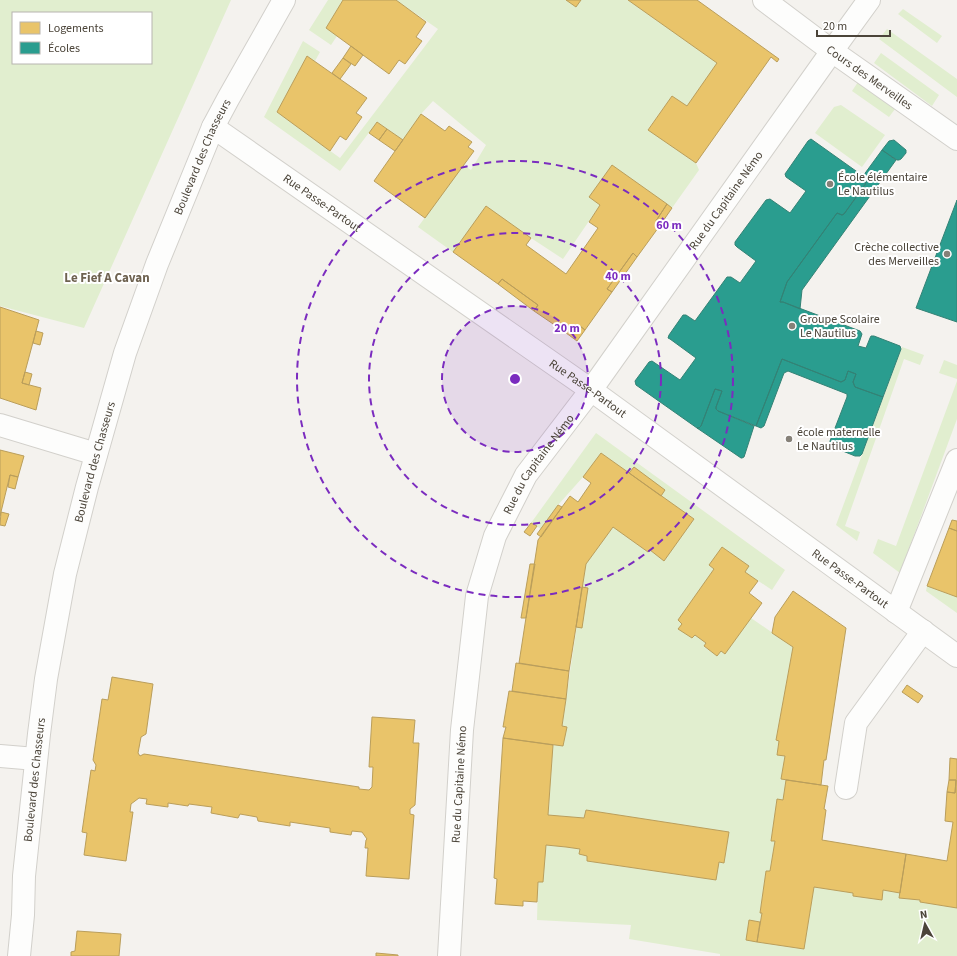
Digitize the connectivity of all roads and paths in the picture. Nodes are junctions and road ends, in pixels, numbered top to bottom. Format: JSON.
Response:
{"nodes":[{"id":1,"x":284,"y":0,"type":"edge"},
{"id":2,"x":764,"y":0,"type":"edge"},
{"id":3,"x":869,"y":0,"type":"edge"},
{"id":4,"x":832,"y":51,"type":"junction"},
{"id":5,"x":213,"y":127,"type":"junction"},
{"id":6,"x":957,"y":139,"type":"edge"},
{"id":7,"x":591,"y":390,"type":"junction"},
{"id":8,"x":0,"y":424,"type":"edge"},
{"id":9,"x":96,"y":454,"type":"junction"},
{"id":10,"x":957,"y":460,"type":"edge"},
{"id":11,"x":896,"y":612,"type":"junction"},
{"id":12,"x":923,"y":631,"type":"junction"},
{"id":13,"x":957,"y":656,"type":"edge"},
{"id":14,"x":0,"y":756,"type":"edge"},
{"id":15,"x":36,"y":759,"type":"junction"},
{"id":16,"x":846,"y":788,"type":"dead end"},
{"id":17,"x":19,"y":956,"type":"edge"},
{"id":18,"x":449,"y":956,"type":"edge"}],
"edges":[{"from":1,"to":5,"type":"street","name":"Boulevard des Chasseurs"},
{"from":2,"to":4,"type":"street","name":"Cours des Merveilles"},
{"from":3,"to":4,"type":"street","name":"Rue du Capitaine Némo"},
{"from":4,"to":6,"type":"street","name":"Cours des Merveilles"},
{"from":4,"to":7,"type":"street","name":"Rue du Capitaine Némo"},
{"from":5,"to":7,"type":"street","name":"Rue Passe-Partout"},
{"from":5,"to":9,"type":"street","name":"Boulevard des Chasseurs"},
{"from":7,"to":11,"type":"street","name":"Rue Passe-Partout"},
{"from":7,"to":18,"type":"street","name":"Rue du Capitaine Némo"},
{"from":8,"to":9,"type":"street"},
{"from":9,"to":15,"type":"street","name":"Boulevard des Chasseurs"},
{"from":10,"to":11,"type":"street"},
{"from":11,"to":12,"type":"street","name":"Rue Passe-Partout"},
{"from":12,"to":13,"type":"street","name":"Rue Passe-Partout"},
{"from":12,"to":16,"type":"street"},
{"from":14,"to":15,"type":"street"},
{"from":15,"to":17,"type":"street","name":"Boulevard des Chasseurs"}]}
